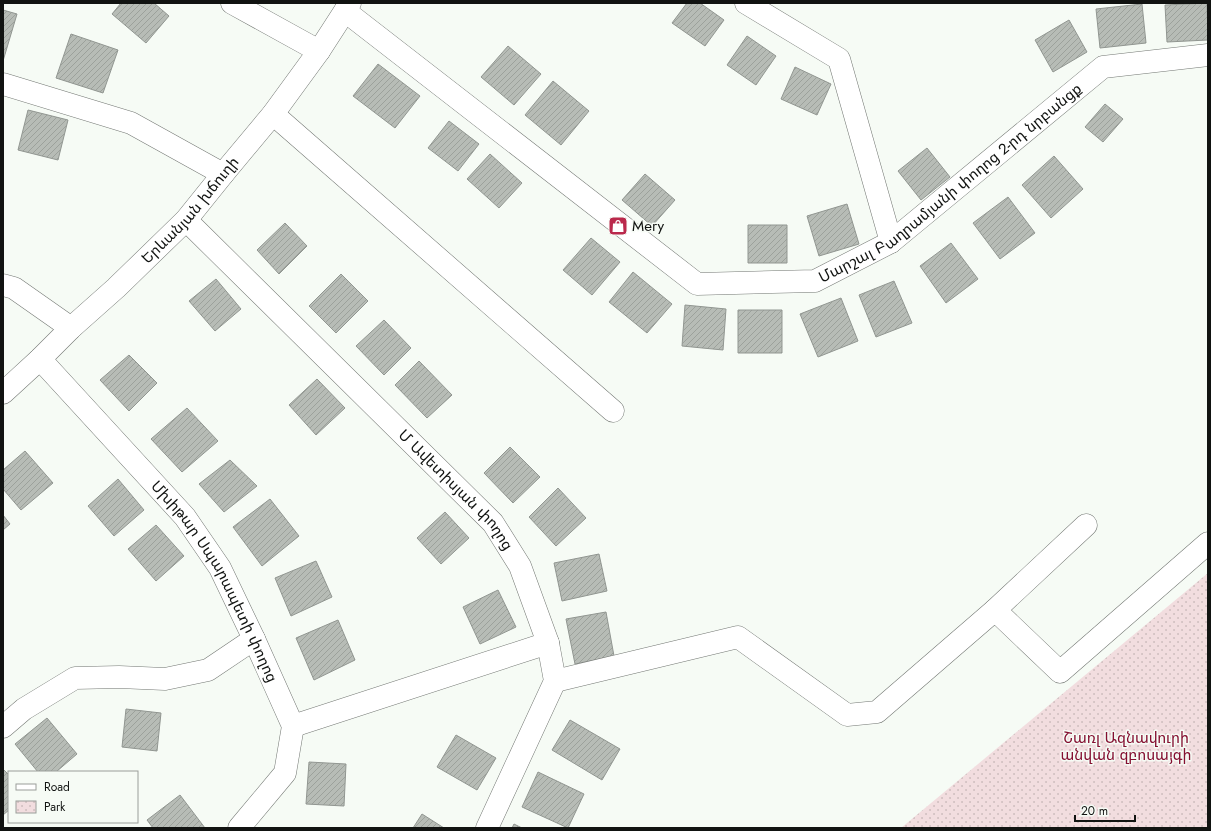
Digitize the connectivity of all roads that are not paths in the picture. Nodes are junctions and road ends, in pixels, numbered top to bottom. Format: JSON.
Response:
{"nodes":[{"id":1,"x":232,"y":3,"type":"edge"},
{"id":2,"x":746,"y":3,"type":"edge"},
{"id":3,"x":348,"y":7,"type":"edge"},
{"id":4,"x":319,"y":51,"type":"junction"},
{"id":5,"x":1208,"y":55,"type":"edge"},
{"id":6,"x":3,"y":84,"type":"edge"},
{"id":7,"x":273,"y":114,"type":"junction"},
{"id":8,"x":223,"y":174,"type":"junction"},
{"id":9,"x":186,"y":220,"type":"junction"},
{"id":10,"x":891,"y":242,"type":"junction"},
{"id":11,"x":3,"y":285,"type":"edge"},
{"id":12,"x":71,"y":328,"type":"junction"},
{"id":13,"x":40,"y":359,"type":"junction"},
{"id":14,"x":3,"y":393,"type":"edge"},
{"id":15,"x":613,"y":411,"type":"dead end"},
{"id":16,"x":1086,"y":524,"type":"dead end"},
{"id":17,"x":1208,"y":543,"type":"edge"},
{"id":18,"x":995,"y":610,"type":"junction"},
{"id":19,"x":254,"y":639,"type":"junction"},
{"id":20,"x":548,"y":643,"type":"junction"},
{"id":21,"x":555,"y":681,"type":"junction"},
{"id":22,"x":293,"y":726,"type":"junction"},
{"id":23,"x":3,"y":727,"type":"edge"},
{"id":24,"x":239,"y":828,"type":"edge"},
{"id":25,"x":487,"y":828,"type":"edge"}],
"edges":[{"from":1,"to":4,"type":"street"},
{"from":2,"to":10,"type":"street"},
{"from":3,"to":4,"type":"street","name":"Երևանյան խճուղի"},
{"from":3,"to":10,"type":"street","name":"Մարշալ Բաղրամյանի փողոց 2-րդ նրբանցք"},
{"from":4,"to":7,"type":"street","name":"Երևանյան խճուղի"},
{"from":5,"to":10,"type":"street","name":"Մարշալ Բաղրամյանի փողոց 2-րդ նրբանցք"},
{"from":6,"to":8,"type":"street"},
{"from":7,"to":8,"type":"street","name":"Երևանյան խճուղի"},
{"from":7,"to":15,"type":"street"},
{"from":8,"to":9,"type":"street","name":"Երևանյան խճուղի"},
{"from":9,"to":12,"type":"street","name":"Երևանյան խճուղի"},
{"from":9,"to":20,"type":"street","name":"Մ Ավետիսյան փողոց"},
{"from":11,"to":12,"type":"street"},
{"from":12,"to":13,"type":"street","name":"Երևանյան խճուղի"},
{"from":13,"to":14,"type":"street","name":"Երևանյան խճուղի"},
{"from":13,"to":19,"type":"street","name":"Մխիթար Սպարապետի փողոց"},
{"from":16,"to":18,"type":"street"},
{"from":17,"to":18,"type":"street"},
{"from":18,"to":21,"type":"street"},
{"from":19,"to":22,"type":"street","name":"Մխիթար Սպարապետի փողոց"},
{"from":19,"to":23,"type":"street"},
{"from":20,"to":21,"type":"street","name":"Մ Ավետիսյան փողոց"},
{"from":20,"to":22,"type":"street"},
{"from":21,"to":25,"type":"street"},
{"from":22,"to":24,"type":"street"}]}
